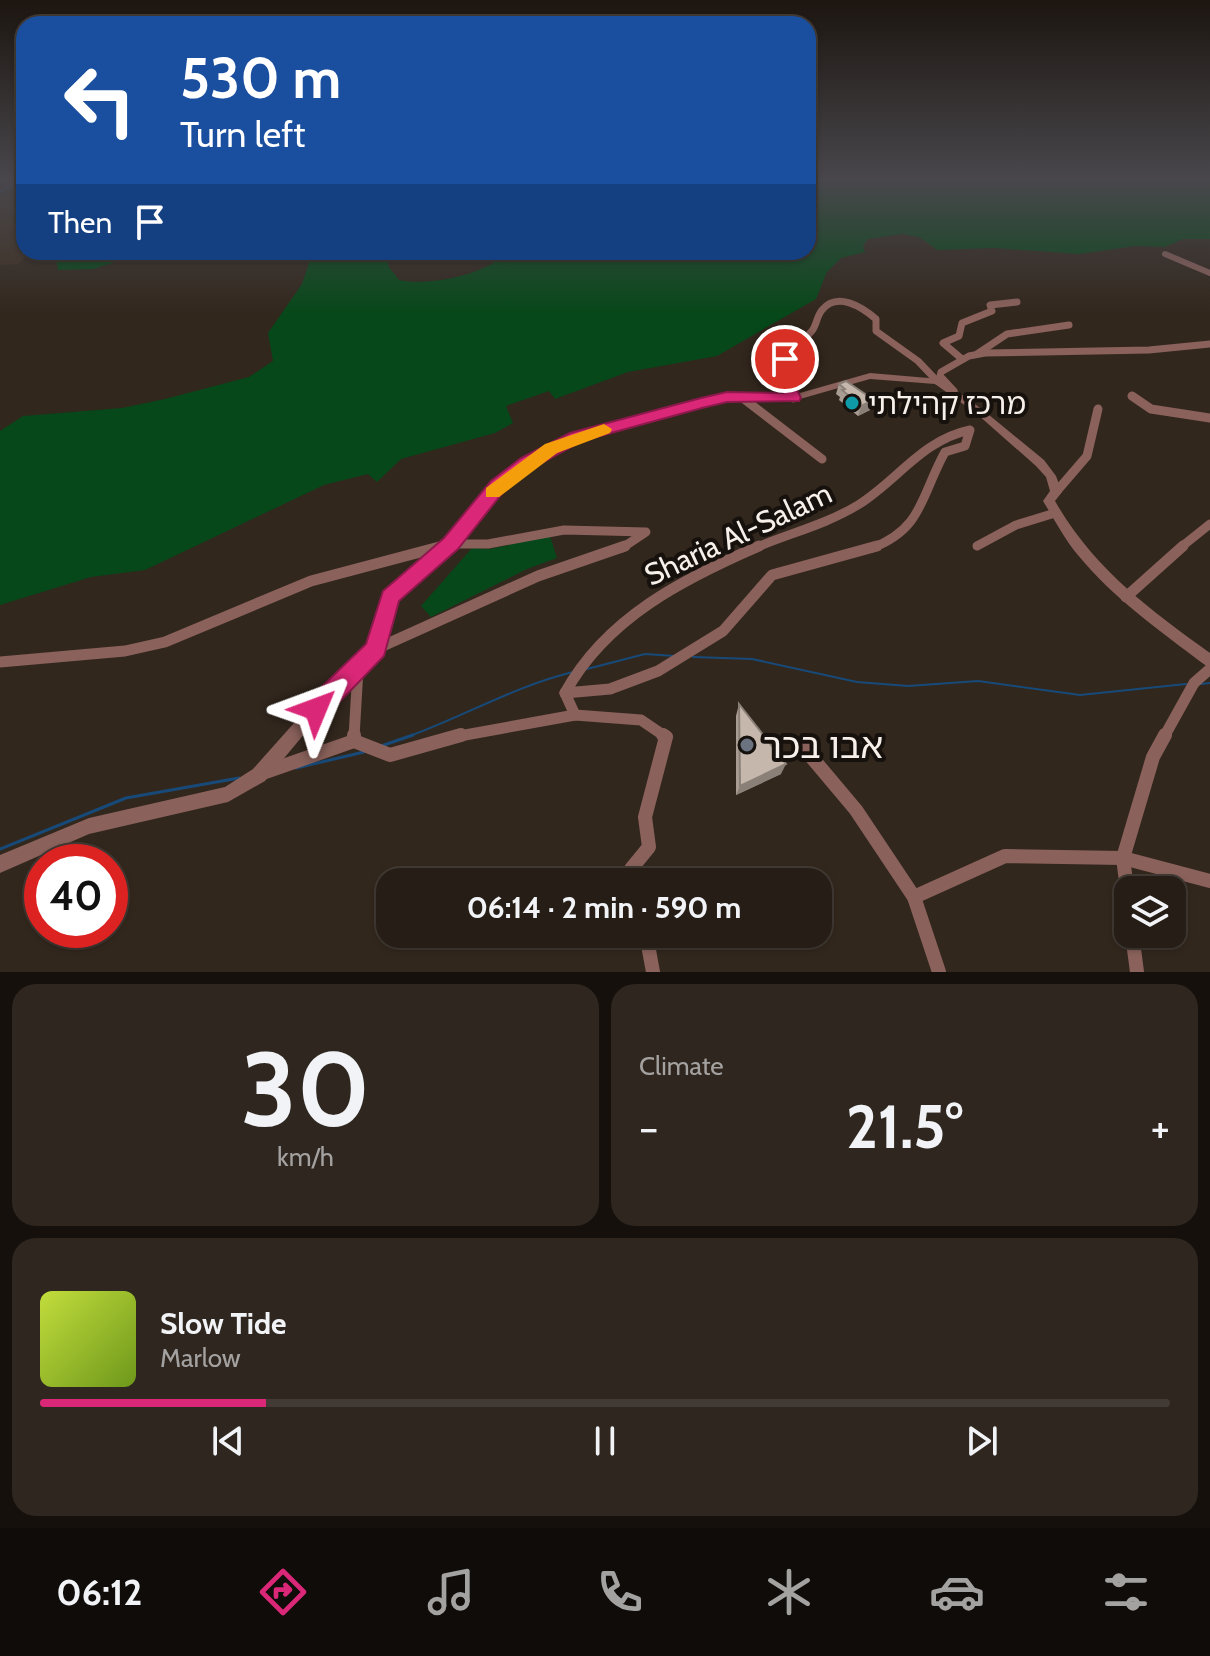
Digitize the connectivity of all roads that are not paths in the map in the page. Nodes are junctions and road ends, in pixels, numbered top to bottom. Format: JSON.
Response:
{"nodes":[{"id":1,"x":1165,"y":254,"type":"dead end"},
{"id":2,"x":1210,"y":273,"type":"edge"},
{"id":3,"x":1017,"y":302,"type":"dead end"},
{"id":4,"x":1069,"y":325,"type":"dead end"},
{"id":5,"x":1210,"y":344,"type":"edge"},
{"id":6,"x":976,"y":355,"type":"junction"},
{"id":7,"x":962,"y":359,"type":"junction"},
{"id":8,"x":937,"y":381,"type":"junction"},
{"id":9,"x":954,"y":391,"type":"junction"},
{"id":10,"x":1132,"y":396,"type":"dead end"},
{"id":11,"x":793,"y":398,"type":"junction"},
{"id":12,"x":744,"y":399,"type":"junction"},
{"id":13,"x":1098,"y":409,"type":"dead end"},
{"id":14,"x":1210,"y":418,"type":"edge"},
{"id":15,"x":822,"y":459,"type":"dead end"},
{"id":16,"x":1056,"y":492,"type":"junction"},
{"id":17,"x":1055,"y":513,"type":"junction"},
{"id":18,"x":1210,"y":524,"type":"edge"},
{"id":19,"x":451,"y":544,"type":"junction"},
{"id":20,"x":977,"y":546,"type":"dead end"},
{"id":21,"x":1126,"y":597,"type":"junction"},
{"id":22,"x":376,"y":649,"type":"junction"},
{"id":23,"x":1210,"y":661,"type":"edge"},
{"id":24,"x":0,"y":662,"type":"edge"},
{"id":25,"x":358,"y":669,"type":"junction"},
{"id":26,"x":1210,"y":669,"type":"edge"},
{"id":27,"x":565,"y":693,"type":"junction"},
{"id":28,"x":575,"y":715,"type":"junction"},
{"id":29,"x":354,"y":741,"type":"junction"},
{"id":30,"x":803,"y":747,"type":"dead end"},
{"id":31,"x":259,"y":775,"type":"junction"},
{"id":32,"x":1123,"y":858,"type":"junction"},
{"id":33,"x":0,"y":864,"type":"edge"},
{"id":34,"x":632,"y":868,"type":"edge"},
{"id":35,"x":1125,"y":876,"type":"edge"},
{"id":36,"x":1210,"y":881,"type":"edge"},
{"id":37,"x":914,"y":897,"type":"junction"},
{"id":38,"x":649,"y":948,"type":"edge"},
{"id":39,"x":1134,"y":948,"type":"edge"},
{"id":40,"x":653,"y":972,"type":"edge"},
{"id":41,"x":939,"y":972,"type":"edge"},
{"id":42,"x":1137,"y":972,"type":"edge"}],
"edges":[{"from":1,"to":2,"type":"street"},
{"from":3,"to":7,"type":"street"},
{"from":4,"to":6,"type":"street"},
{"from":5,"to":6,"type":"street"},
{"from":6,"to":7,"type":"street"},
{"from":7,"to":9,"type":"street"},
{"from":8,"to":9,"type":"street"},
{"from":8,"to":11,"type":"street"},
{"from":8,"to":11,"type":"street"},
{"from":9,"to":16,"type":"street"},
{"from":10,"to":14,"type":"street"},
{"from":11,"to":12,"type":"street"},
{"from":12,"to":15,"type":"street"},
{"from":12,"to":19,"type":"street"},
{"from":13,"to":16,"type":"street"},
{"from":16,"to":17,"type":"street"},
{"from":17,"to":20,"type":"street"},
{"from":17,"to":21,"type":"street"},
{"from":18,"to":21,"type":"street"},
{"from":19,"to":22,"type":"street"},
{"from":19,"to":22,"type":"street"},
{"from":19,"to":24,"type":"street"},
{"from":21,"to":23,"type":"street"},
{"from":22,"to":25,"type":"street"},
{"from":25,"to":29,"type":"street"},
{"from":25,"to":31,"type":"street"},
{"from":26,"to":32,"type":"street"},
{"from":27,"to":27,"type":"street","name":"Sharia Al-Salam"},
{"from":27,"to":28,"type":"street"},
{"from":28,"to":29,"type":"street"},
{"from":28,"to":34,"type":"street"},
{"from":29,"to":31,"type":"street"},
{"from":30,"to":37,"type":"street"},
{"from":31,"to":33,"type":"street"},
{"from":32,"to":35,"type":"street"},
{"from":32,"to":36,"type":"street"},
{"from":32,"to":37,"type":"street"},
{"from":37,"to":41,"type":"street"},
{"from":38,"to":40,"type":"street"},
{"from":39,"to":42,"type":"street"}]}
